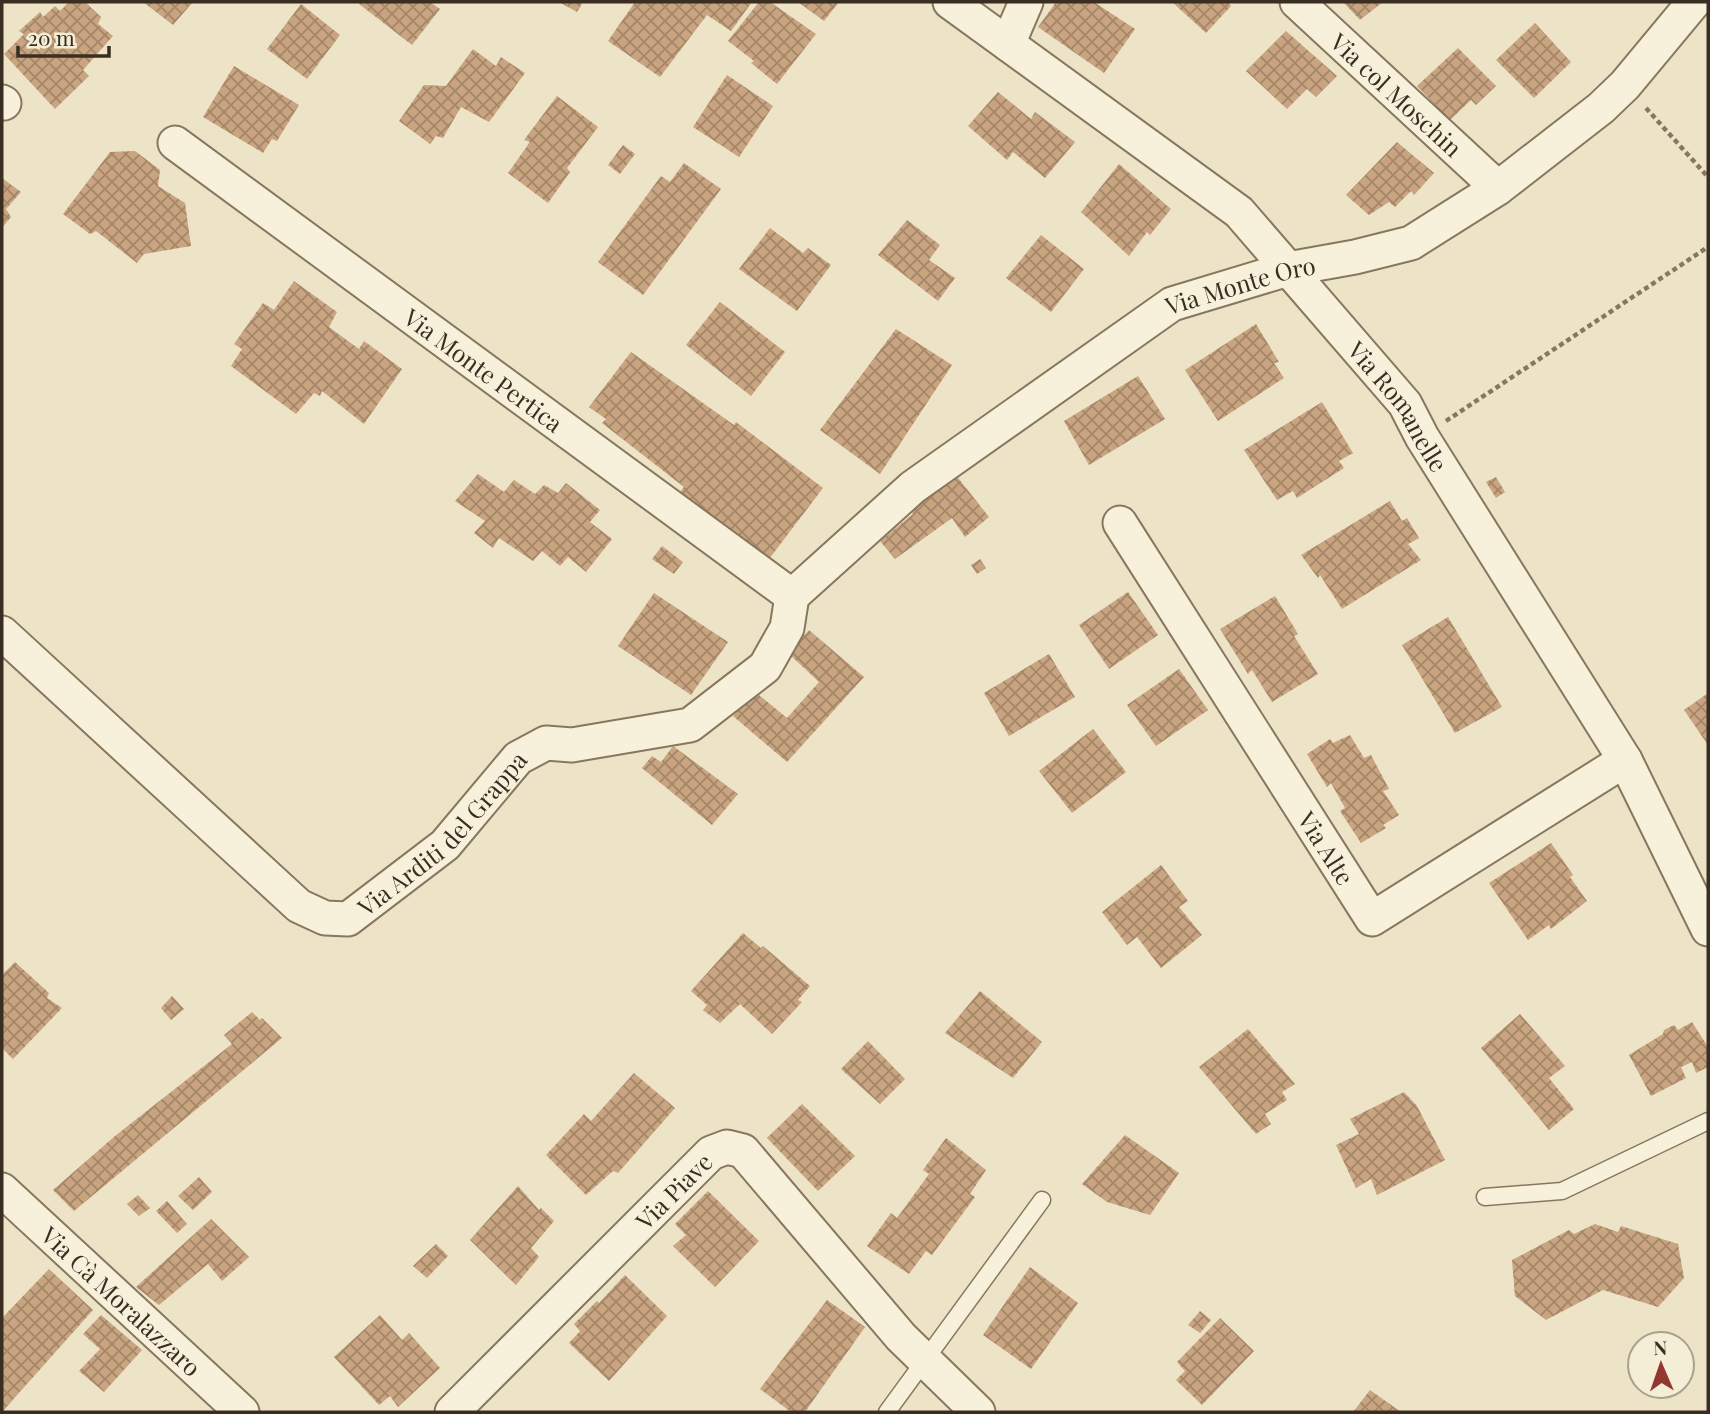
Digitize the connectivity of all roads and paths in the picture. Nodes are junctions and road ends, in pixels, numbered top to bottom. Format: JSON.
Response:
{"nodes":[{"id":1,"x":950,"y":2,"type":"edge"},
{"id":2,"x":1026,"y":2,"type":"edge"},
{"id":3,"x":1297,"y":2,"type":"edge"},
{"id":4,"x":1694,"y":2,"type":"edge"},
{"id":5,"x":1008,"y":44,"type":"junction"},
{"id":6,"x":1625,"y":85,"type":"junction"},
{"id":7,"x":175,"y":143,"type":"dead end"},
{"id":8,"x":1708,"y":177,"type":"edge"},
{"id":9,"x":1498,"y":188,"type":"junction"},
{"id":10,"x":1708,"y":247,"type":"edge"},
{"id":11,"x":1288,"y":269,"type":"junction"},
{"id":12,"x":1422,"y":437,"type":"junction"},
{"id":13,"x":1120,"y":523,"type":"dead end"},
{"id":14,"x":792,"y":596,"type":"junction"},
{"id":15,"x":2,"y":633,"type":"edge"},
{"id":16,"x":1625,"y":760,"type":"junction"},
{"id":17,"x":1708,"y":929,"type":"edge"},
{"id":18,"x":1708,"y":1121,"type":"edge"},
{"id":19,"x":2,"y":1190,"type":"edge"},
{"id":20,"x":1485,"y":1197,"type":"dead end"},
{"id":21,"x":1042,"y":1200,"type":"dead end"},
{"id":22,"x":925,"y":1360,"type":"junction"},
{"id":23,"x":242,"y":1412,"type":"edge"},
{"id":24,"x":452,"y":1412,"type":"edge"},
{"id":25,"x":887,"y":1412,"type":"edge"},
{"id":26,"x":978,"y":1412,"type":"edge"}],
"edges":[{"from":1,"to":5,"type":"street","name":"Via Romanelle"},
{"from":2,"to":5,"type":"street"},
{"from":3,"to":9,"type":"street","name":"Via col Moschin"},
{"from":4,"to":6,"type":"street","name":"Via Monte Oro"},
{"from":5,"to":11,"type":"street","name":"Via Romanelle"},
{"from":6,"to":8,"type":"path"},
{"from":6,"to":9,"type":"street","name":"Via Monte Oro"},
{"from":7,"to":14,"type":"street","name":"Via Monte Pertica"},
{"from":9,"to":11,"type":"street","name":"Via Monte Oro"},
{"from":10,"to":12,"type":"path"},
{"from":11,"to":12,"type":"street","name":"Via Romanelle"},
{"from":11,"to":14,"type":"street","name":"Via Monte Oro"},
{"from":12,"to":16,"type":"street","name":"Via Romanelle"},
{"from":13,"to":16,"type":"street","name":"Via Alte"},
{"from":14,"to":15,"type":"street","name":"Via Arditi del Grappa"},
{"from":16,"to":17,"type":"street","name":"Via Romanelle"},
{"from":18,"to":20,"type":"lane"},
{"from":19,"to":23,"type":"street","name":"Via Cà Moralazzaro"},
{"from":21,"to":22,"type":"lane"},
{"from":22,"to":24,"type":"street","name":"Via Piave"},
{"from":22,"to":25,"type":"lane"},
{"from":22,"to":26,"type":"street","name":"Via Piave"}]}
